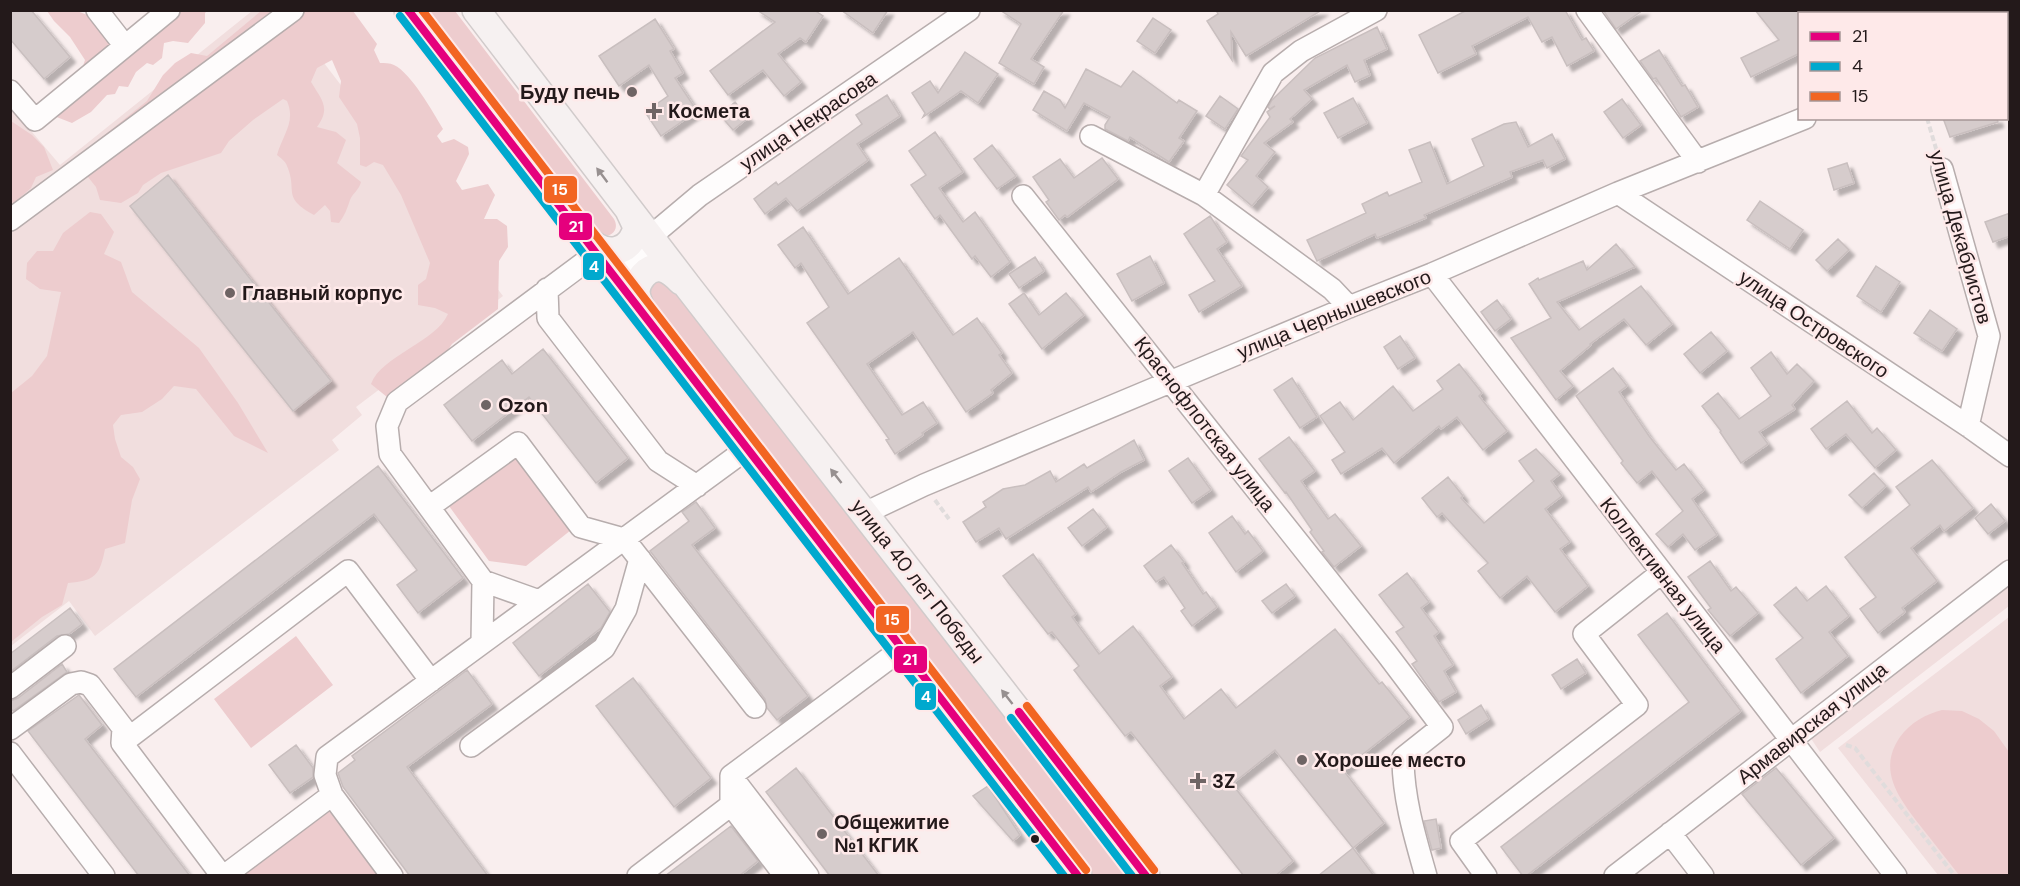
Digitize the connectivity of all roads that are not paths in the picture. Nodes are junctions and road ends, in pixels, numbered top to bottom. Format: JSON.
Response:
{"nodes":[{"id":1,"x":97,"y":10,"type":"edge"},
{"id":2,"x":169,"y":10,"type":"edge"},
{"id":3,"x":293,"y":10,"type":"edge"},
{"id":4,"x":408,"y":10,"type":"edge"},
{"id":5,"x":476,"y":10,"type":"edge"},
{"id":6,"x":969,"y":10,"type":"edge"},
{"id":7,"x":1376,"y":10,"type":"edge"},
{"id":8,"x":1587,"y":10,"type":"edge"},
{"id":9,"x":125,"y":46,"type":"junction"},
{"id":10,"x":10,"y":91,"type":"edge"},
{"id":11,"x":1800,"y":120,"type":"edge"},
{"id":12,"x":1091,"y":136,"type":"dead end"},
{"id":13,"x":1698,"y":162,"type":"junction"},
{"id":14,"x":1942,"y":169,"type":"road end"},
{"id":15,"x":1618,"y":193,"type":"junction"},
{"id":16,"x":1204,"y":195,"type":"junction"},
{"id":17,"x":1023,"y":196,"type":"dead end"},
{"id":18,"x":629,"y":210,"type":"junction"},
{"id":19,"x":10,"y":220,"type":"edge"},
{"id":20,"x":650,"y":237,"type":"junction"},
{"id":21,"x":591,"y":245,"type":"junction"},
{"id":22,"x":1432,"y":274,"type":"junction"},
{"id":23,"x":622,"y":285,"type":"junction"},
{"id":24,"x":689,"y":288,"type":"junction"},
{"id":25,"x":547,"y":289,"type":"junction"},
{"id":26,"x":1349,"y":307,"type":"junction"},
{"id":27,"x":645,"y":316,"type":"junction"},
{"id":28,"x":1171,"y":381,"type":"junction"},
{"id":29,"x":1968,"y":426,"type":"junction"},
{"id":30,"x":748,"y":448,"type":"junction"},
{"id":31,"x":2010,"y":456,"type":"edge"},
{"id":32,"x":697,"y":486,"type":"junction"},
{"id":33,"x":429,"y":507,"type":"junction"},
{"id":34,"x":865,"y":513,"type":"junction"},
{"id":35,"x":624,"y":539,"type":"junction"},
{"id":36,"x":640,"y":559,"type":"junction"},
{"id":37,"x":2010,"y":571,"type":"edge"},
{"id":38,"x":1661,"y":573,"type":"junction"},
{"id":39,"x":483,"y":581,"type":"junction"},
{"id":40,"x":539,"y":601,"type":"junction"},
{"id":41,"x":482,"y":643,"type":"junction"},
{"id":42,"x":65,"y":646,"type":"dead end"},
{"id":43,"x":903,"y":648,"type":"junction"},
{"id":44,"x":431,"y":681,"type":"junction"},
{"id":45,"x":10,"y":688,"type":"edge"},
{"id":46,"x":755,"y":707,"type":"dead end"},
{"id":47,"x":10,"y":729,"type":"edge"},
{"id":48,"x":1790,"y":738,"type":"junction"},
{"id":49,"x":122,"y":743,"type":"junction"},
{"id":50,"x":471,"y":746,"type":"dead end"},
{"id":51,"x":10,"y":753,"type":"edge"},
{"id":52,"x":731,"y":776,"type":"junction"},
{"id":53,"x":332,"y":795,"type":"junction"},
{"id":54,"x":730,"y":805,"type":"junction"},
{"id":55,"x":1670,"y":833,"type":"junction"},
{"id":56,"x":104,"y":876,"type":"edge"},
{"id":57,"x":223,"y":876,"type":"edge"},
{"id":58,"x":392,"y":876,"type":"edge"},
{"id":59,"x":638,"y":876,"type":"edge"},
{"id":60,"x":785,"y":876,"type":"edge"},
{"id":61,"x":808,"y":876,"type":"edge"},
{"id":62,"x":1078,"y":876,"type":"edge"},
{"id":63,"x":1146,"y":876,"type":"edge"},
{"id":64,"x":1426,"y":876,"type":"edge"},
{"id":65,"x":1486,"y":876,"type":"edge"},
{"id":66,"x":1615,"y":876,"type":"edge"},
{"id":67,"x":1703,"y":876,"type":"edge"},
{"id":68,"x":1896,"y":876,"type":"edge"}],
"edges":[{"from":1,"to":9,"type":"street"},
{"from":2,"to":9,"type":"street"},
{"from":3,"to":19,"type":"street"},
{"from":4,"to":21,"type":"main road","name":"улица 40 лет Победы"},
{"from":18,"to":5,"type":"main road","name":"улица 40 лет Победы","one_way":true},
{"from":6,"to":20,"type":"street","name":"улица Некрасова"},
{"from":7,"to":16,"type":"street"},
{"from":8,"to":13,"type":"street"},
{"from":9,"to":10,"type":"street"},
{"from":11,"to":13,"type":"street","name":"улица Чернышевского"},
{"from":12,"to":16,"type":"street"},
{"from":13,"to":15,"type":"street","name":"улица Чернышевского"},
{"from":14,"to":29,"type":"street","name":"улица Декабристов"},
{"from":15,"to":22,"type":"street","name":"улица Чернышевского"},
{"from":15,"to":29,"type":"street","name":"улица Островского"},
{"from":16,"to":26,"type":"street"},
{"from":17,"to":28,"type":"street","name":"Краснофлотская улица"},
{"from":18,"to":20,"type":"main road","name":"улица 40 лет Победы"},
{"from":18,"to":21,"type":"main road","name":"улица 40 лет Победы"},
{"from":20,"to":23,"type":"street"},
{"from":20,"to":24,"type":"main road","name":"улица 40 лет Победы"},
{"from":21,"to":23,"type":"main road","name":"улица 40 лет Победы"},
{"from":21,"to":25,"type":"street"},
{"from":22,"to":26,"type":"street","name":"улица Чернышевского"},
{"from":22,"to":38,"type":"street","name":"Коллективная улица"},
{"from":23,"to":27,"type":"main road","name":"улица 40 лет Победы"},
{"from":24,"to":27,"type":"main road","name":"улица 40 лет Победы"},
{"from":34,"to":24,"type":"main road","name":"улица 40 лет Победы","one_way":true},
{"from":25,"to":32,"type":"street"},
{"from":25,"to":33,"type":"street"},
{"from":26,"to":28,"type":"street","name":"улица Чернышевского"},
{"from":27,"to":30,"type":"main road","name":"улица 40 лет Победы"},
{"from":28,"to":34,"type":"street","name":"улица Чернышевского"},
{"from":28,"to":64,"type":"street","name":"Краснофлотская улица"},
{"from":29,"to":31,"type":"street","name":"улица Островского"},
{"from":30,"to":32,"type":"street"},
{"from":30,"to":43,"type":"main road","name":"улица 40 лет Победы"},
{"from":32,"to":35,"type":"street"},
{"from":33,"to":35,"type":"street"},
{"from":33,"to":39,"type":"street"},
{"from":63,"to":34,"type":"main road","name":"улица 40 лет Победы","one_way":true},
{"from":35,"to":36,"type":"street"},
{"from":35,"to":40,"type":"street"},
{"from":36,"to":46,"type":"street"},
{"from":36,"to":50,"type":"street"},
{"from":37,"to":48,"type":"street","name":"Армавирская улица"},
{"from":38,"to":48,"type":"street","name":"Коллективная улица"},
{"from":38,"to":65,"type":"street"},
{"from":39,"to":40,"type":"street"},
{"from":39,"to":41,"type":"street"},
{"from":40,"to":41,"type":"street"},
{"from":41,"to":44,"type":"street"},
{"from":42,"to":45,"type":"street"},
{"from":43,"to":52,"type":"street"},
{"from":43,"to":62,"type":"main road","name":"улица 40 лет Победы"},
{"from":44,"to":49,"type":"street"},
{"from":44,"to":53,"type":"street"},
{"from":47,"to":49,"type":"street"},
{"from":48,"to":55,"type":"street","name":"Армавирская улица"},
{"from":48,"to":68,"type":"street","name":"Коллективная улица"},
{"from":49,"to":57,"type":"street"},
{"from":51,"to":56,"type":"street"},
{"from":52,"to":54,"type":"street"},
{"from":52,"to":61,"type":"street"},
{"from":53,"to":57,"type":"street"},
{"from":53,"to":58,"type":"street"},
{"from":54,"to":59,"type":"street"},
{"from":54,"to":60,"type":"street"},
{"from":55,"to":66,"type":"street","name":"Армавирская улица"},
{"from":55,"to":67,"type":"street"}]}
